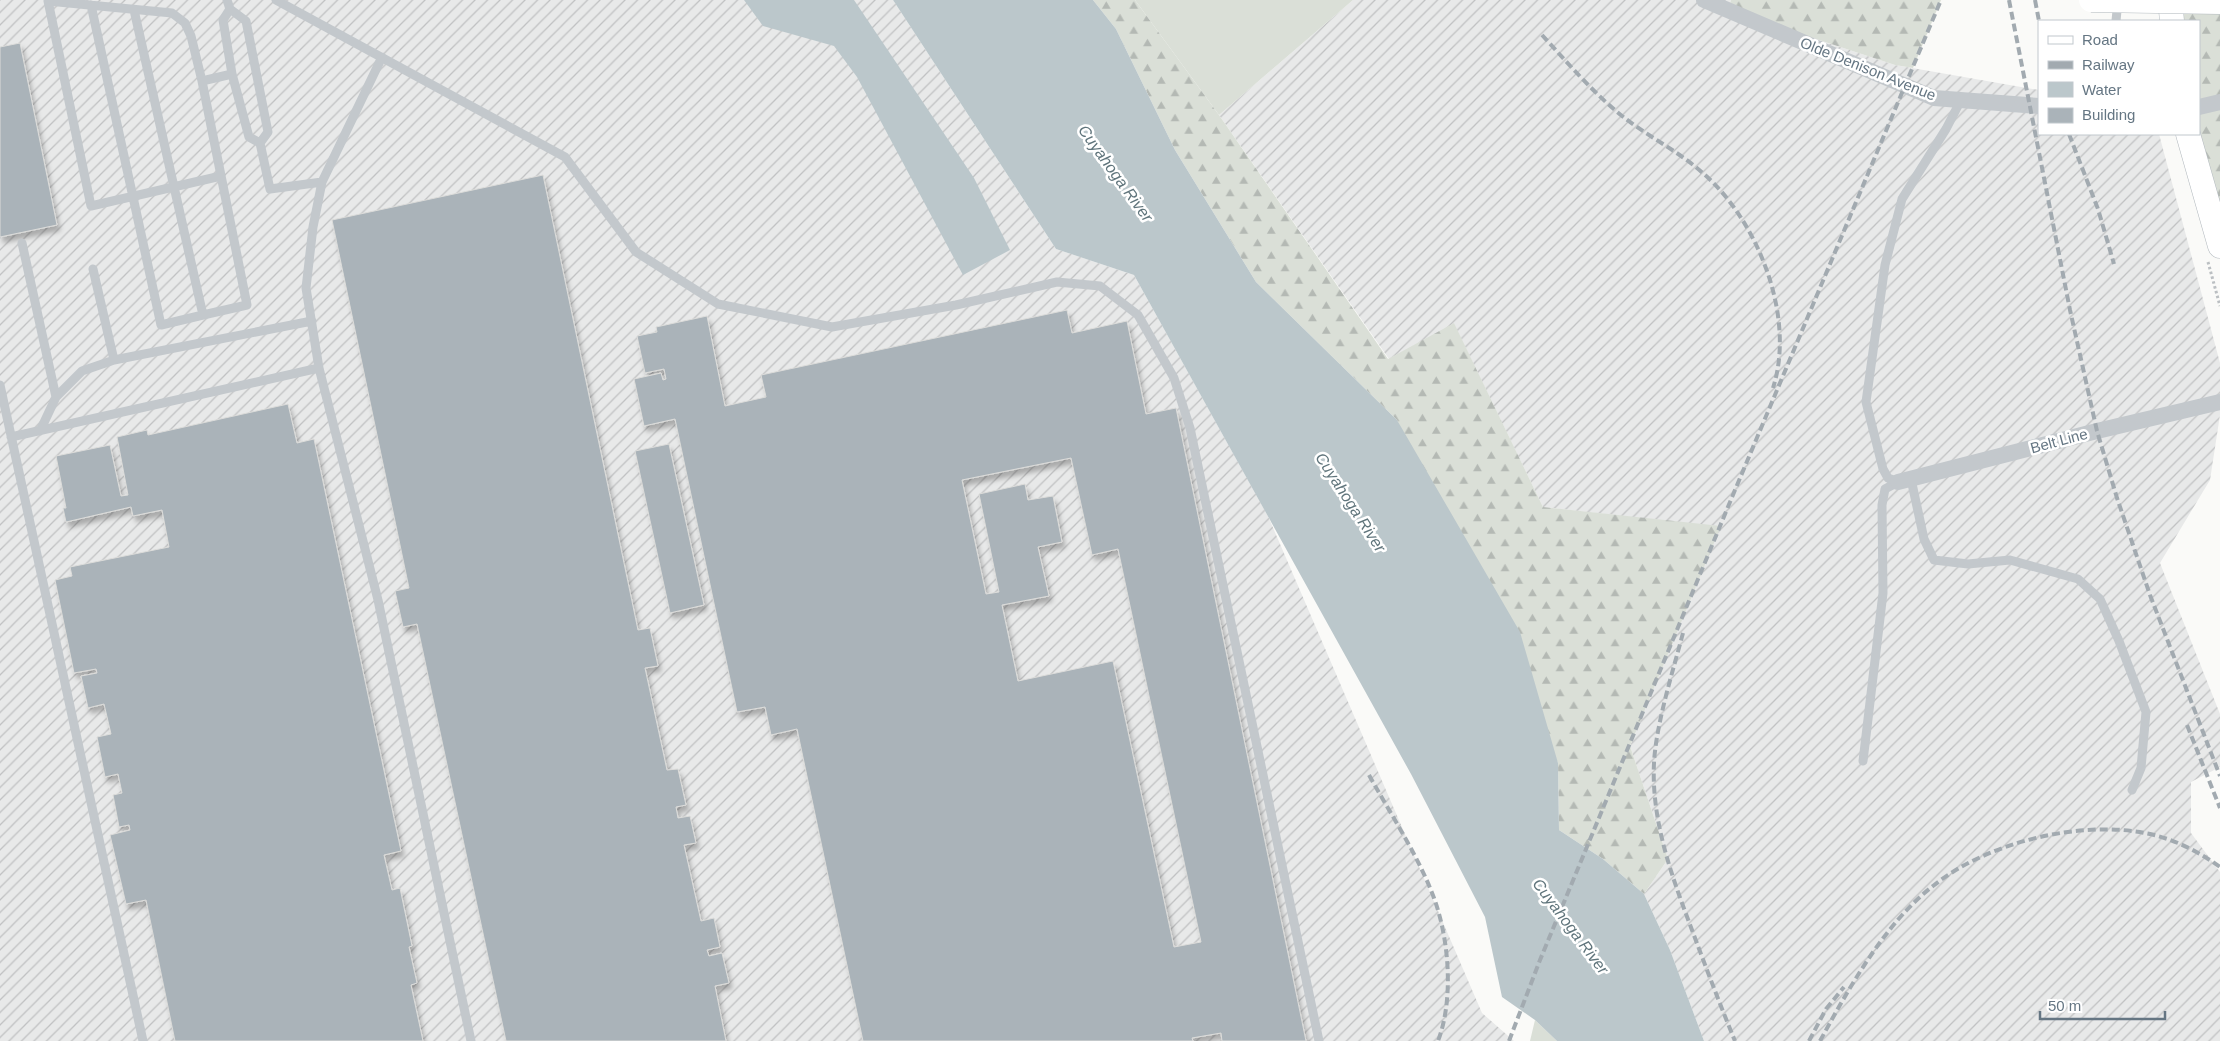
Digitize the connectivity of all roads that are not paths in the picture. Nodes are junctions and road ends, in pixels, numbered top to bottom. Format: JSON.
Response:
{"nodes":[{"id":1,"x":276,"y":0,"type":"edge"},
{"id":2,"x":1704,"y":0,"type":"edge"},
{"id":3,"x":2091,"y":0,"type":"edge"},
{"id":4,"x":2118,"y":0,"type":"edge"},
{"id":5,"x":2170,"y":0,"type":"edge"},
{"id":6,"x":2220,"y":2,"type":"edge"},
{"id":7,"x":229,"y":4,"type":"edge"},
{"id":8,"x":91,"y":5,"type":"junction"},
{"id":9,"x":134,"y":10,"type":"junction"},
{"id":10,"x":2116,"y":20,"type":"edge"},
{"id":11,"x":2172,"y":20,"type":"edge"},
{"id":12,"x":382,"y":57,"type":"junction"},
{"id":13,"x":232,"y":74,"type":"junction"},
{"id":14,"x":202,"y":81,"type":"junction"},
{"id":15,"x":1961,"y":100,"type":"junction"},
{"id":16,"x":2220,"y":102,"type":"edge"},
{"id":17,"x":2038,"y":106,"type":"edge"},
{"id":18,"x":2200,"y":107,"type":"edge"},
{"id":19,"x":2188,"y":135,"type":"edge"},
{"id":20,"x":260,"y":143,"type":"junction"},
{"id":21,"x":221,"y":176,"type":"junction"},
{"id":22,"x":322,"y":182,"type":"junction"},
{"id":23,"x":174,"y":188,"type":"junction"},
{"id":24,"x":132,"y":197,"type":"junction"},
{"id":25,"x":22,"y":243,"type":"dead end"},
{"id":26,"x":2220,"y":246,"type":"edge"},
{"id":27,"x":93,"y":269,"type":"dead end"},
{"id":28,"x":203,"y":315,"type":"junction"},
{"id":29,"x":312,"y":321,"type":"junction"},
{"id":30,"x":114,"y":360,"type":"junction"},
{"id":31,"x":319,"y":368,"type":"junction"},
{"id":32,"x":0,"y":384,"type":"edge"},
{"id":33,"x":56,"y":397,"type":"junction"},
{"id":34,"x":2220,"y":402,"type":"edge"},
{"id":35,"x":40,"y":431,"type":"junction"},
{"id":36,"x":11,"y":437,"type":"junction"},
{"id":37,"x":1905,"y":481,"type":"junction"},
{"id":38,"x":1863,"y":761,"type":"dead end"},
{"id":39,"x":2132,"y":790,"type":"dead end"},
{"id":40,"x":143,"y":1041,"type":"edge"},
{"id":41,"x":471,"y":1041,"type":"edge"},
{"id":42,"x":1319,"y":1041,"type":"edge"}],
"edges":[{"from":1,"to":12,"type":"lane"},
{"from":2,"to":15,"type":"street","name":"Olde Denison Avenue"},
{"from":3,"to":6,"type":"street","bridge":true},
{"from":4,"to":10,"type":"lane"},
{"from":5,"to":11,"type":"street"},
{"from":7,"to":13,"type":"lane"},
{"from":7,"to":20,"type":"lane"},
{"from":8,"to":9,"type":"lane"},
{"from":8,"to":24,"type":"lane"},
{"from":8,"to":24,"type":"lane"},
{"from":9,"to":14,"type":"lane"},
{"from":9,"to":23,"type":"lane"},
{"from":12,"to":22,"type":"lane"},
{"from":12,"to":42,"type":"lane"},
{"from":13,"to":14,"type":"lane"},
{"from":13,"to":20,"type":"lane"},
{"from":14,"to":21,"type":"lane"},
{"from":15,"to":17,"type":"street","name":"Olde Denison Avenue"},
{"from":15,"to":37,"type":"lane"},
{"from":16,"to":18,"type":"street"},
{"from":19,"to":26,"type":"street"},
{"from":20,"to":22,"type":"lane"},
{"from":21,"to":23,"type":"lane"},
{"from":21,"to":28,"type":"lane"},
{"from":22,"to":29,"type":"lane"},
{"from":23,"to":24,"type":"lane"},
{"from":23,"to":28,"type":"lane"},
{"from":24,"to":28,"type":"lane"},
{"from":25,"to":33,"type":"lane"},
{"from":27,"to":30,"type":"lane"},
{"from":29,"to":30,"type":"lane"},
{"from":29,"to":31,"type":"lane"},
{"from":30,"to":33,"type":"lane"},
{"from":31,"to":35,"type":"lane"},
{"from":31,"to":41,"type":"lane"},
{"from":32,"to":36,"type":"lane"},
{"from":33,"to":35,"type":"lane"},
{"from":34,"to":37,"type":"street","name":"Belt Line"},
{"from":35,"to":36,"type":"lane"},
{"from":36,"to":40,"type":"lane"},
{"from":37,"to":38,"type":"lane"},
{"from":37,"to":39,"type":"lane"}]}
